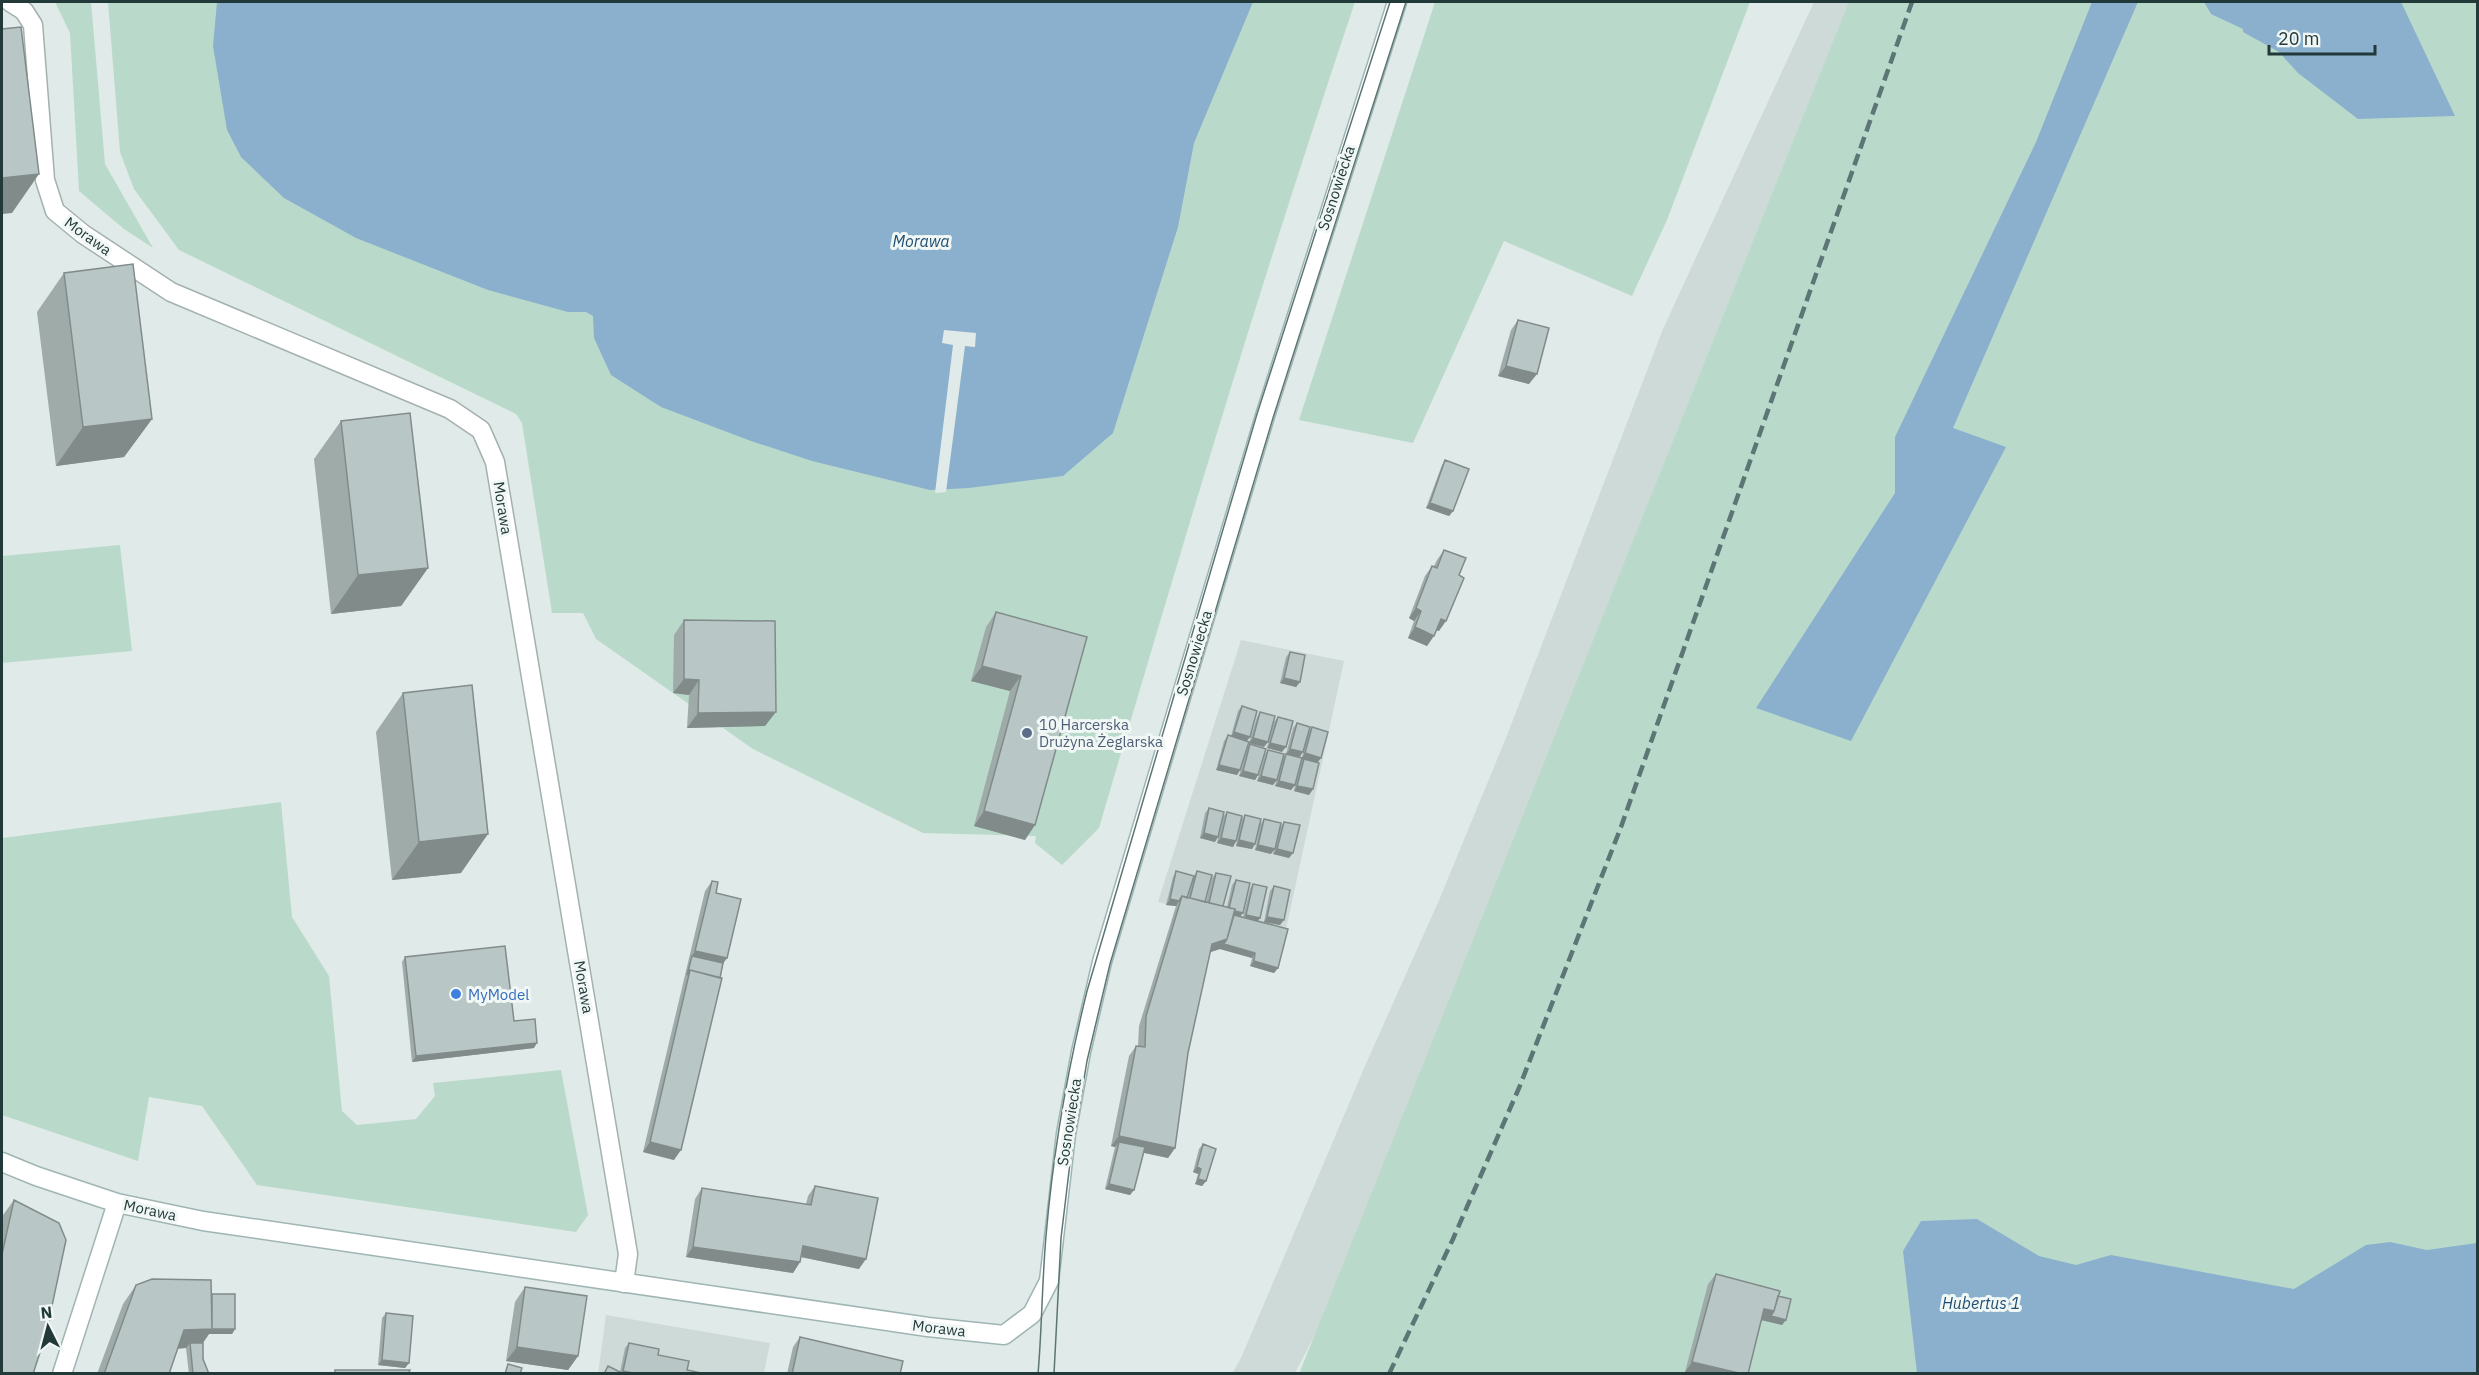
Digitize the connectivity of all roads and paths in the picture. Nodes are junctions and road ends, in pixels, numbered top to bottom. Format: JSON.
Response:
{"nodes":[{"id":1,"x":10,"y":2,"type":"edge"},
{"id":2,"x":1397,"y":2,"type":"edge"},
{"id":3,"x":2,"y":1162,"type":"edge"},
{"id":4,"x":117,"y":1203,"type":"junction"},
{"id":5,"x":624,"y":1283,"type":"junction"},
{"id":6,"x":1004,"y":1335,"type":"joint"},
{"id":7,"x":62,"y":1374,"type":"edge"}],
"edges":[{"from":1,"to":5,"type":"street","name":"Morawa"},
{"from":2,"to":6,"type":"street","name":"Sosnowiecka"},
{"from":3,"to":4,"type":"street","name":"Morawa"},
{"from":4,"to":5,"type":"street","name":"Morawa"},
{"from":4,"to":7,"type":"street"},
{"from":5,"to":6,"type":"street","name":"Morawa"}]}
